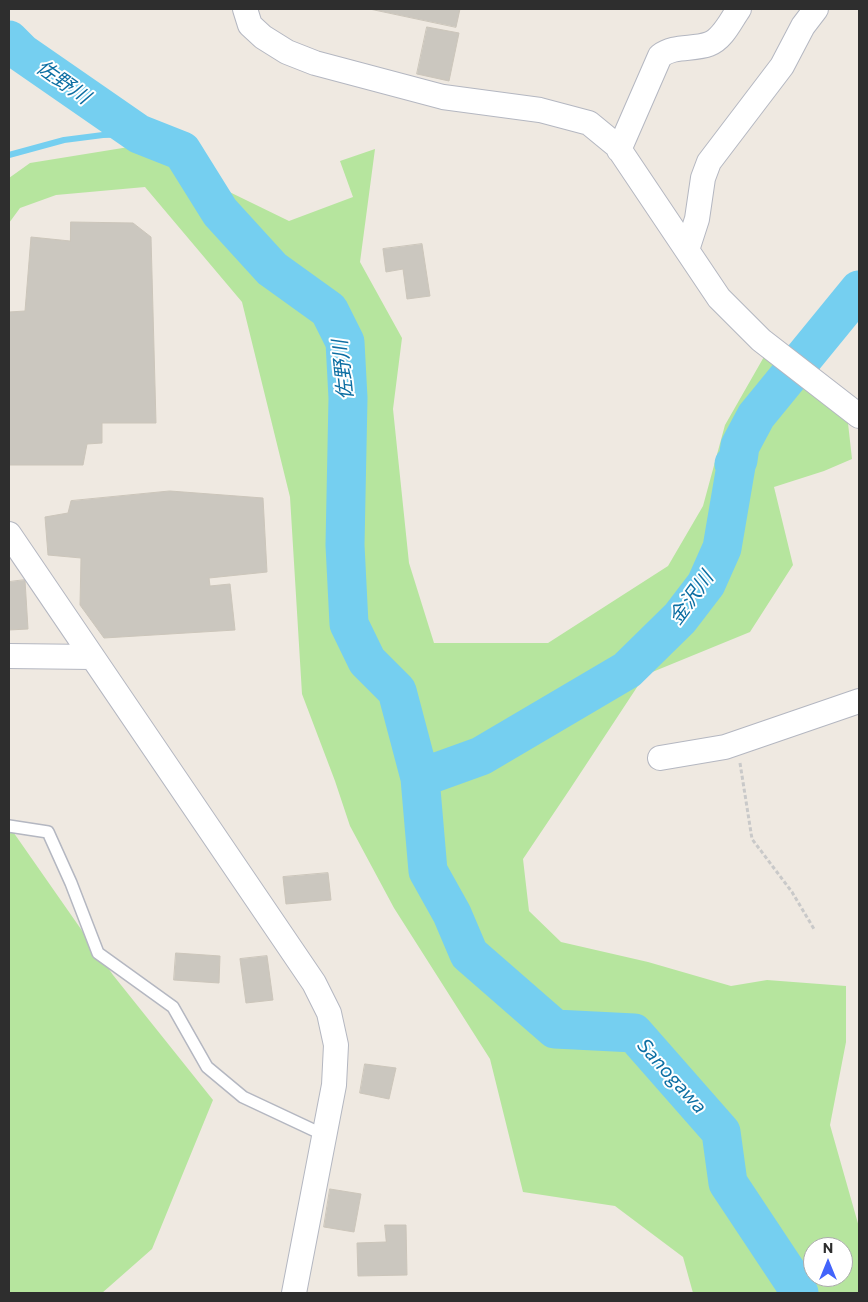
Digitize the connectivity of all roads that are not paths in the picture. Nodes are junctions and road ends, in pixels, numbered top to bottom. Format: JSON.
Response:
{"nodes":[{"id":1,"x":245,"y":9,"type":"edge"},
{"id":2,"x":739,"y":9,"type":"edge"},
{"id":3,"x":816,"y":9,"type":"edge"},
{"id":4,"x":619,"y":150,"type":"junction"},
{"id":5,"x":687,"y":250,"type":"junction"},
{"id":6,"x":859,"y":416,"type":"edge"},
{"id":7,"x":9,"y":534,"type":"edge"},
{"id":8,"x":9,"y":656,"type":"edge"},
{"id":9,"x":92,"y":657,"type":"junction"},
{"id":10,"x":859,"y":701,"type":"edge"},
{"id":11,"x":660,"y":758,"type":"dead end"},
{"id":12,"x":9,"y":826,"type":"edge"},
{"id":13,"x":324,"y":1134,"type":"junction"},
{"id":14,"x":294,"y":1293,"type":"edge"}],
"edges":[{"from":1,"to":4,"type":"street"},
{"from":2,"to":4,"type":"street"},
{"from":3,"to":5,"type":"street"},
{"from":4,"to":5,"type":"street"},
{"from":5,"to":6,"type":"street"},
{"from":7,"to":9,"type":"street"},
{"from":8,"to":9,"type":"street"},
{"from":9,"to":13,"type":"street"},
{"from":10,"to":11,"type":"street"},
{"from":12,"to":13,"type":"lane"},
{"from":13,"to":14,"type":"street"}]}
